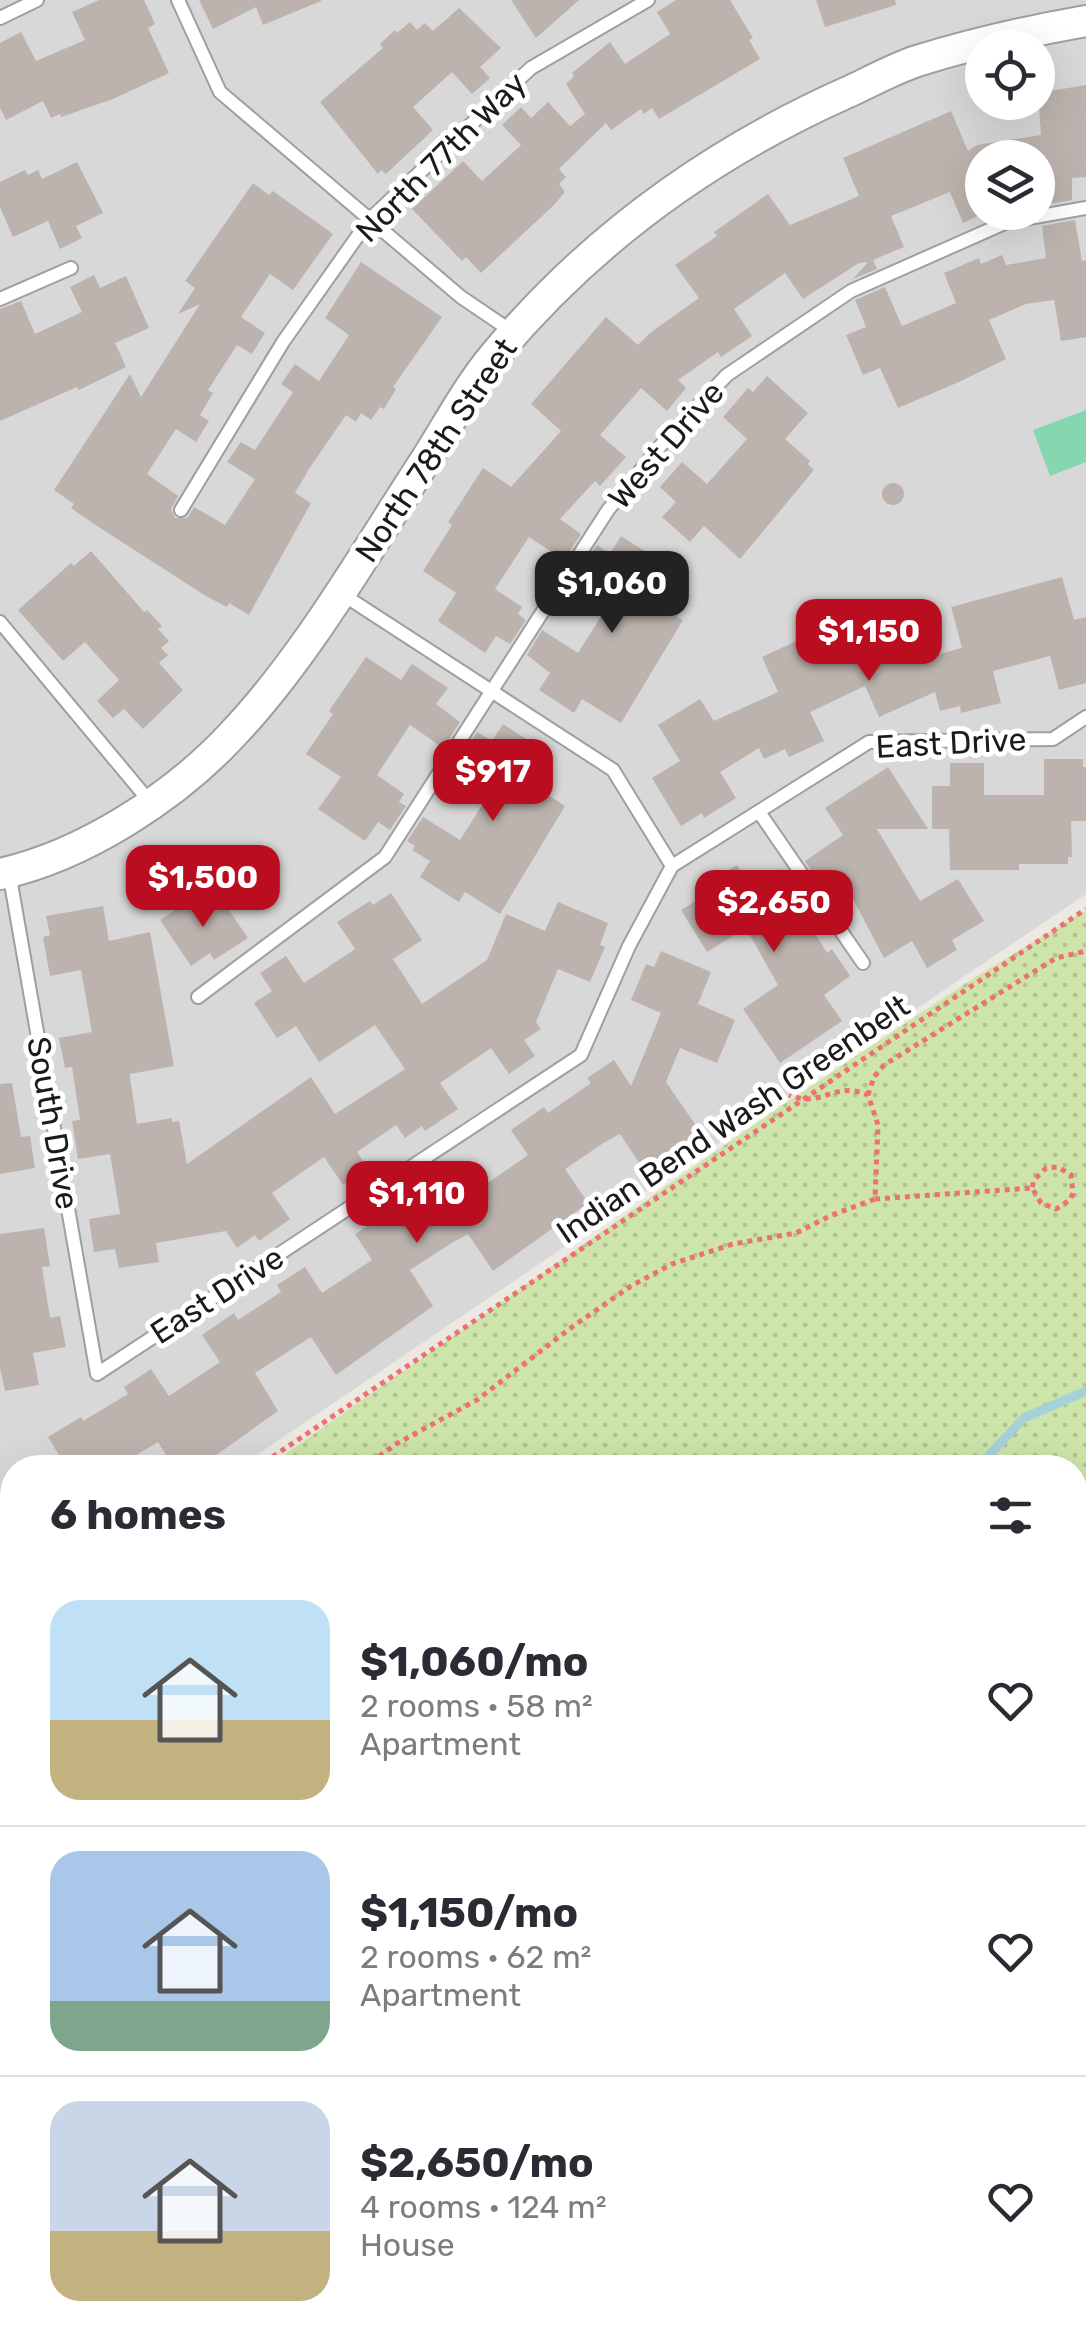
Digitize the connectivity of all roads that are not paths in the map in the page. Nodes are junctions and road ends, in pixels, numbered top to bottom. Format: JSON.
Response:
{"nodes":[{"id":1,"x":37,"y":0,"type":"edge"},
{"id":2,"x":178,"y":0,"type":"edge"},
{"id":3,"x":648,"y":0,"type":"edge"},
{"id":4,"x":0,"y":18,"type":"edge"},
{"id":5,"x":1086,"y":21,"type":"edge"},
{"id":6,"x":1086,"y":208,"type":"edge"},
{"id":7,"x":369,"y":220,"type":"junction"},
{"id":8,"x":72,"y":268,"type":"dead end"},
{"id":9,"x":0,"y":300,"type":"edge"},
{"id":10,"x":514,"y":333,"type":"junction"},
{"id":11,"x":181,"y":510,"type":"dead end"},
{"id":12,"x":340,"y":592,"type":"junction"},
{"id":13,"x":0,"y":622,"type":"edge"},
{"id":14,"x":490,"y":691,"type":"junction"},
{"id":15,"x":1086,"y":716,"type":"edge"},
{"id":16,"x":150,"y":802,"type":"junction"},
{"id":17,"x":759,"y":812,"type":"junction"},
{"id":18,"x":672,"y":866,"type":"junction"},
{"id":19,"x":5,"y":872,"type":"edge"},
{"id":20,"x":862,"y":963,"type":"dead end"},
{"id":21,"x":198,"y":998,"type":"dead end"},
{"id":22,"x":97,"y":1374,"type":"joint"}],
"edges":[{"from":1,"to":4,"type":"lane"},
{"from":2,"to":7,"type":"lane"},
{"from":3,"to":7,"type":"lane","name":"North 77th Way"},
{"from":5,"to":10,"type":"street","name":"North 78th Street"},
{"from":6,"to":14,"type":"lane","name":"West Drive"},
{"from":7,"to":10,"type":"lane"},
{"from":7,"to":11,"type":"lane","name":"North 77th Way"},
{"from":8,"to":9,"type":"lane"},
{"from":10,"to":12,"type":"street","name":"North 78th Street"},
{"from":12,"to":14,"type":"lane"},
{"from":12,"to":16,"type":"street","name":"North 78th Street"},
{"from":13,"to":16,"type":"lane"},
{"from":14,"to":18,"type":"lane"},
{"from":14,"to":21,"type":"lane","name":"West Drive"},
{"from":15,"to":17,"type":"lane","name":"East Drive"},
{"from":16,"to":19,"type":"street","name":"North 78th Street"},
{"from":17,"to":18,"type":"lane","name":"East Drive"},
{"from":17,"to":20,"type":"lane"},
{"from":18,"to":22,"type":"lane","name":"East Drive"},
{"from":19,"to":22,"type":"lane","name":"South Drive"}]}
